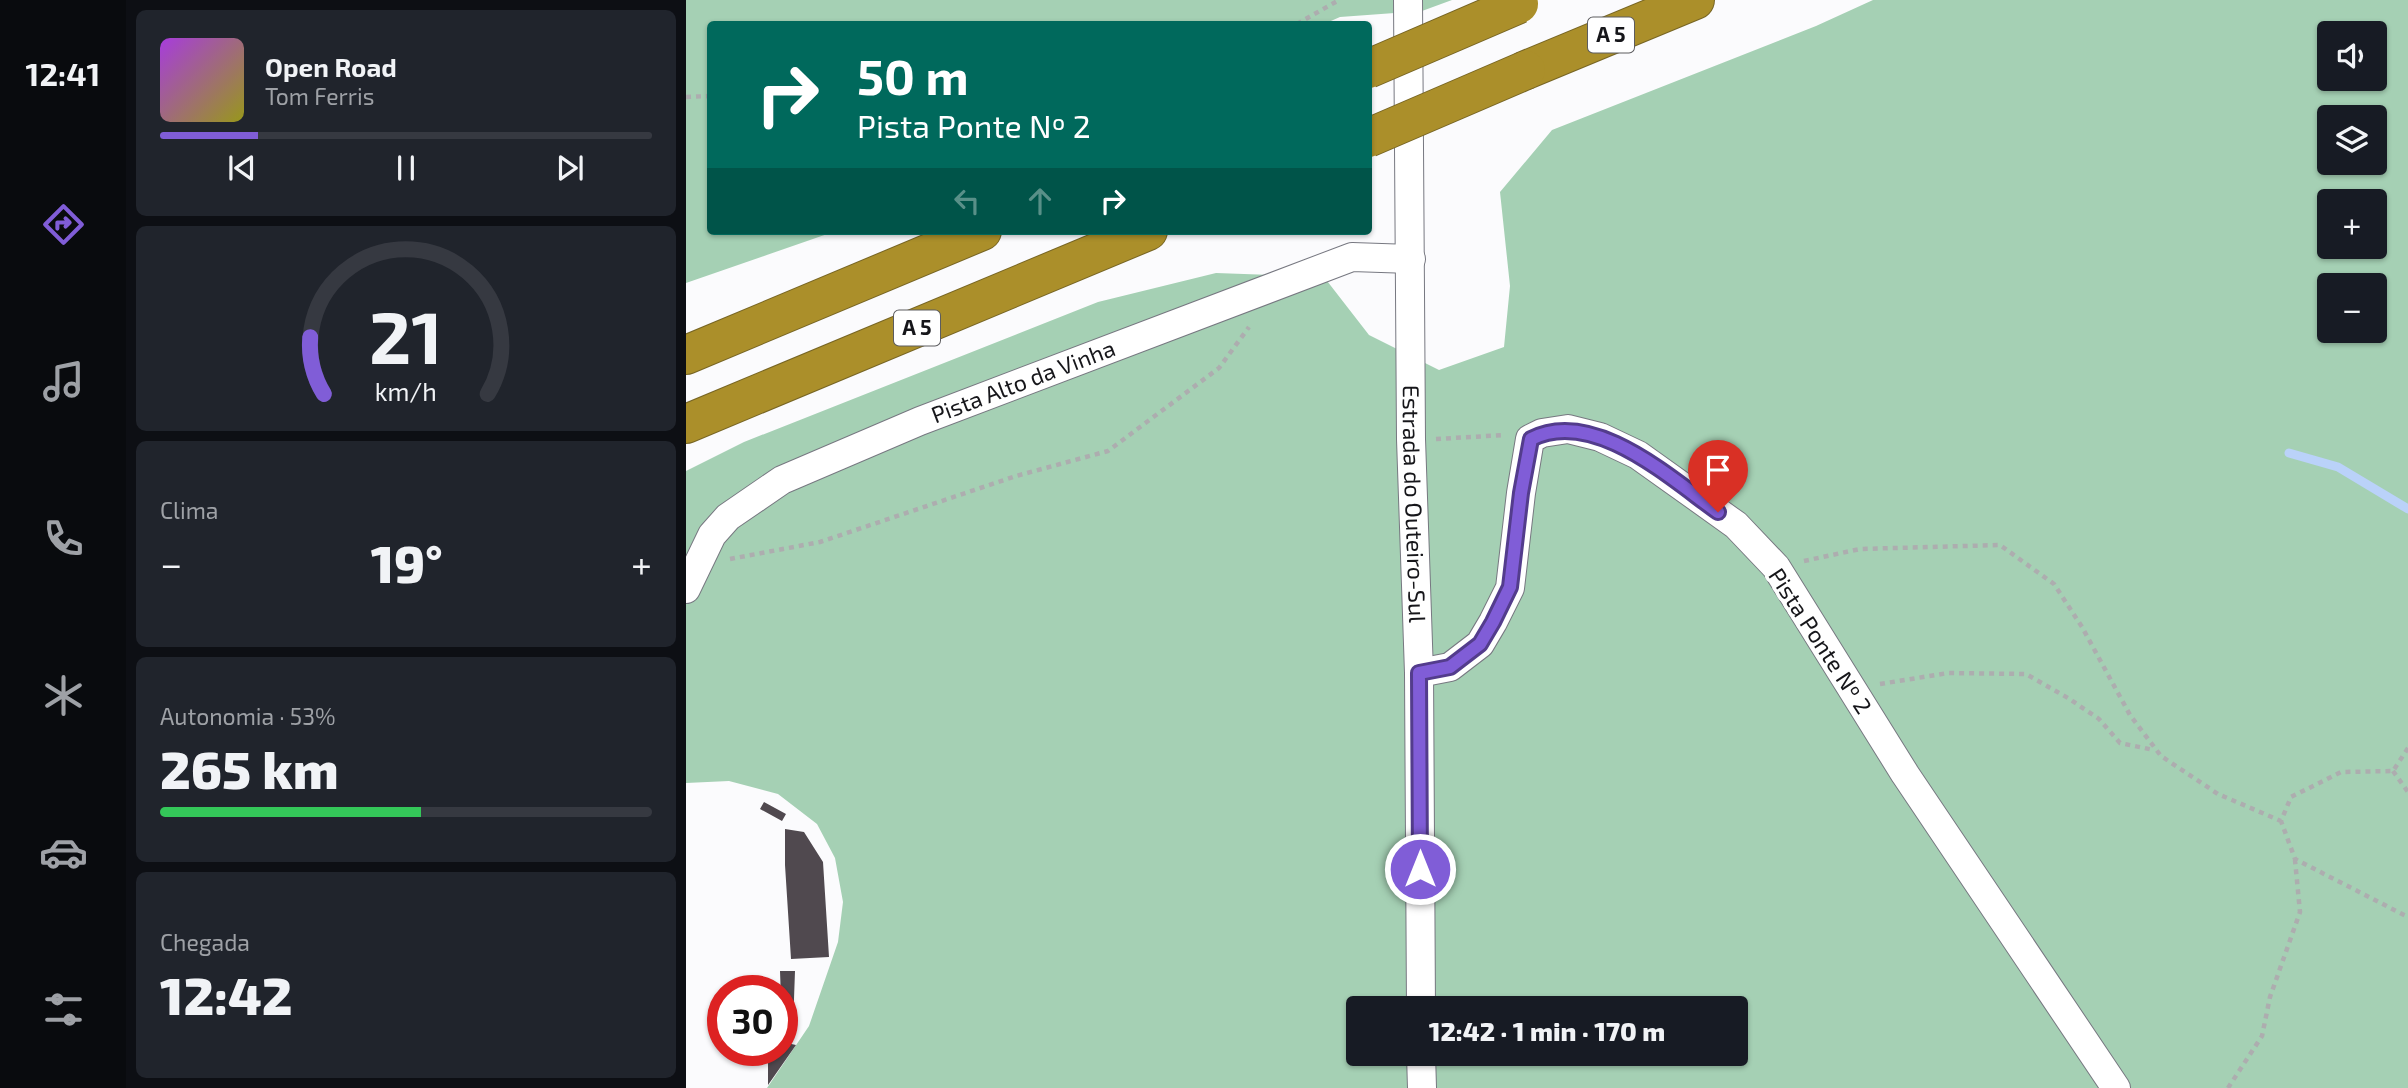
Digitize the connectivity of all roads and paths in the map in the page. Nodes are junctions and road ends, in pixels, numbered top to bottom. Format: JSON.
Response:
{"nodes":[{"id":1,"x":1339,"y":0,"type":"edge"},
{"id":2,"x":1408,"y":0,"type":"edge"},
{"id":3,"x":1695,"y":0,"type":"edge"},
{"id":4,"x":1524,"y":2,"type":"edge"},
{"id":5,"x":1302,"y":21,"type":"edge"},
{"id":6,"x":1372,"y":67,"type":"edge"},
{"id":7,"x":707,"y":96,"type":"edge"},
{"id":8,"x":686,"y":97,"type":"edge"},
{"id":9,"x":1372,"y":136,"type":"edge"},
{"id":10,"x":972,"y":235,"type":"edge"},
{"id":11,"x":1138,"y":235,"type":"edge"},
{"id":12,"x":1410,"y":258,"type":"junction"},
{"id":13,"x":1250,"y":326,"type":"dead end"},
{"id":14,"x":739,"y":332,"type":"junction"},
{"id":15,"x":686,"y":336,"type":"edge"},
{"id":16,"x":686,"y":355,"type":"edge"},
{"id":17,"x":686,"y":424,"type":"edge"},
{"id":18,"x":1542,"y":433,"type":"junction"},
{"id":19,"x":1411,"y":439,"type":"junction"},
{"id":20,"x":1776,"y":567,"type":"junction"},
{"id":21,"x":691,"y":577,"type":"edge"},
{"id":22,"x":1419,"y":673,"type":"junction"},
{"id":23,"x":1852,"y":690,"type":"junction"},
{"id":24,"x":2408,"y":748,"type":"edge"},
{"id":25,"x":2156,"y":750,"type":"junction"},
{"id":26,"x":2393,"y":771,"type":"junction"},
{"id":27,"x":2408,"y":792,"type":"edge"},
{"id":28,"x":2281,"y":821,"type":"junction"},
{"id":29,"x":2295,"y":859,"type":"junction"},
{"id":30,"x":2408,"y":917,"type":"edge"},
{"id":31,"x":1421,"y":996,"type":"edge"},
{"id":32,"x":1421,"y":1066,"type":"edge"},
{"id":33,"x":1422,"y":1088,"type":"edge"},
{"id":34,"x":2116,"y":1088,"type":"edge"},
{"id":35,"x":2228,"y":1088,"type":"edge"}],
"edges":[{"from":1,"to":5,"type":"path"},
{"from":2,"to":12,"type":"street","name":"Estrada do Outeiro-Sul"},
{"from":3,"to":9,"type":"highway","number":"A 5","bridge":true},
{"from":4,"to":6,"type":"highway","bridge":true},
{"from":7,"to":8,"type":"path"},
{"from":10,"to":14,"type":"highway"},
{"from":11,"to":17,"type":"highway","number":"A 5"},
{"from":12,"to":19,"type":"street","name":"Estrada do Outeiro-Sul"},
{"from":12,"to":21,"type":"street","name":"Pista Alto da Vinha"},
{"from":13,"to":21,"type":"path"},
{"from":14,"to":15,"type":"highway"},
{"from":14,"to":16,"type":"highway"},
{"from":18,"to":19,"type":"path"},
{"from":18,"to":20,"type":"street","name":"Pista Ponte Nº 2"},
{"from":18,"to":22,"type":"street"},
{"from":19,"to":22,"type":"street","name":"Estrada do Outeiro-Sul"},
{"from":20,"to":23,"type":"street","name":"Pista Ponte Nº 2"},
{"from":20,"to":25,"type":"path"},
{"from":22,"to":31,"type":"street","name":"Estrada do Outeiro-Sul"},
{"from":23,"to":25,"type":"path"},
{"from":23,"to":34,"type":"street","name":"Pista Ponte Nº 2"},
{"from":24,"to":26,"type":"path"},
{"from":25,"to":28,"type":"path"},
{"from":26,"to":27,"type":"path"},
{"from":26,"to":28,"type":"path"},
{"from":28,"to":29,"type":"path"},
{"from":29,"to":30,"type":"path"},
{"from":29,"to":35,"type":"path"},
{"from":32,"to":33,"type":"street"}]}
